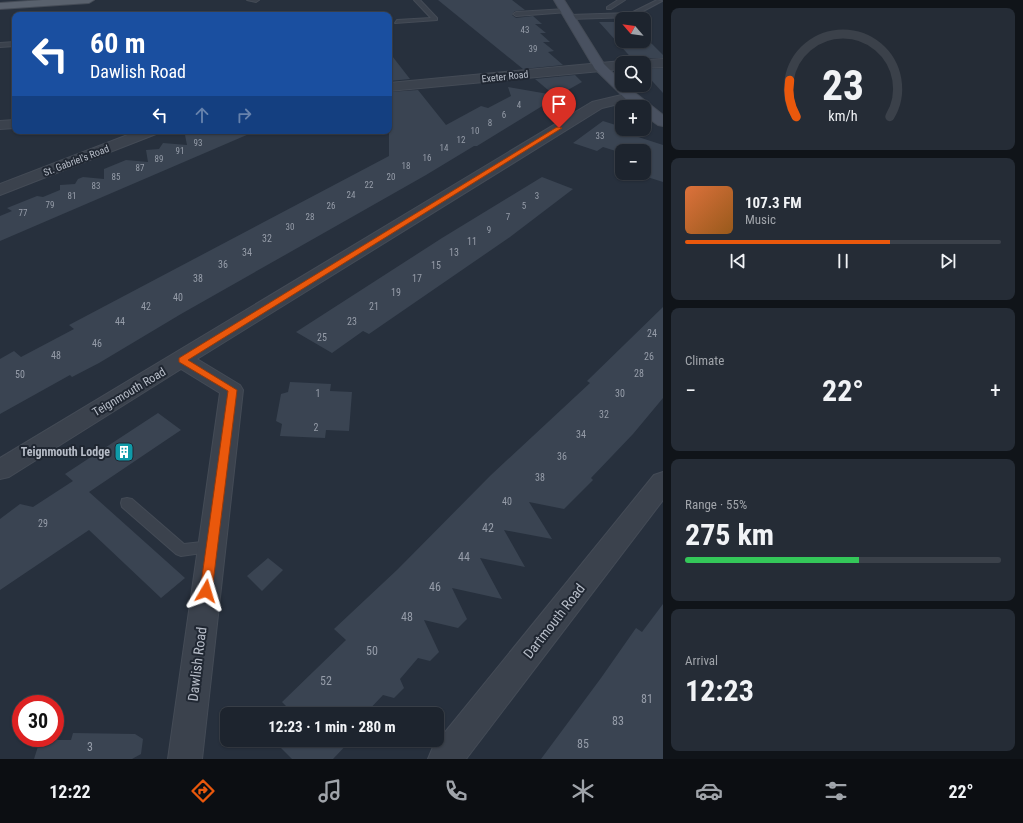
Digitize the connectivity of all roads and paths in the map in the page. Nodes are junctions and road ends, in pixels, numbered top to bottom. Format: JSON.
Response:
{"nodes":[{"id":1,"x":88,"y":0,"type":"edge"},
{"id":2,"x":250,"y":0,"type":"edge"},
{"id":3,"x":256,"y":0,"type":"edge"},
{"id":4,"x":417,"y":0,"type":"edge"},
{"id":5,"x":559,"y":0,"type":"edge"},
{"id":6,"x":622,"y":0,"type":"edge"},
{"id":7,"x":646,"y":0,"type":"edge"},
{"id":8,"x":659,"y":1,"type":"edge"},
{"id":9,"x":0,"y":6,"type":"edge"},
{"id":10,"x":609,"y":8,"type":"dead end"},
{"id":11,"x":628,"y":12,"type":"edge"},
{"id":12,"x":640,"y":12,"type":"edge"},
{"id":13,"x":516,"y":14,"type":"dead end"},
{"id":14,"x":568,"y":14,"type":"junction"},
{"id":15,"x":615,"y":16,"type":"edge"},
{"id":16,"x":397,"y":22,"type":"dead end"},
{"id":17,"x":12,"y":44,"type":"edge"},
{"id":18,"x":0,"y":46,"type":"edge"},
{"id":19,"x":663,"y":63,"type":"edge"},
{"id":20,"x":651,"y":64,"type":"edge"},
{"id":21,"x":615,"y":65,"type":"edge"},
{"id":22,"x":599,"y":66,"type":"junction"},
{"id":23,"x":392,"y":87,"type":"edge"},
{"id":24,"x":635,"y":100,"type":"edge"},
{"id":25,"x":615,"y":105,"type":"edge"},
{"id":26,"x":651,"y":113,"type":"edge"},
{"id":27,"x":663,"y":122,"type":"edge"},
{"id":28,"x":12,"y":124,"type":"edge"},
{"id":29,"x":0,"y":126,"type":"edge"},
{"id":30,"x":143,"y":134,"type":"edge"},
{"id":31,"x":0,"y":190,"type":"edge"},
{"id":32,"x":182,"y":360,"type":"junction"},
{"id":33,"x":0,"y":470,"type":"edge"},
{"id":34,"x":663,"y":482,"type":"edge"},
{"id":35,"x":126,"y":503,"type":"dead end"},
{"id":36,"x":212,"y":547,"type":"junction"},
{"id":37,"x":185,"y":759,"type":"edge"},
{"id":38,"x":445,"y":759,"type":"edge"}],
"edges":[{"from":1,"to":9,"type":"main road"},
{"from":2,"to":3,"type":"lane"},
{"from":4,"to":16,"type":"lane"},
{"from":5,"to":14,"type":"street"},
{"from":6,"to":10,"type":"lane"},
{"from":7,"to":11,"type":"lane"},
{"from":8,"to":12,"type":"lane"},
{"from":13,"to":14,"type":"lane"},
{"from":14,"to":15,"type":"lane"},
{"from":14,"to":22,"type":"street"},
{"from":17,"to":18,"type":"lane"},
{"from":19,"to":20,"type":"street"},
{"from":21,"to":22,"type":"street","name":"Exeter Road"},
{"from":22,"to":23,"type":"street","name":"Exeter Road"},
{"from":22,"to":24,"type":"street"},
{"from":25,"to":32,"type":"street","name":"Teignmouth Road"},
{"from":26,"to":27,"type":"street"},
{"from":28,"to":29,"type":"street"},
{"from":30,"to":31,"type":"street","name":"St. Gabriel's Road"},
{"from":32,"to":33,"type":"street","name":"Teignmouth Road"},
{"from":32,"to":36,"type":"street","name":"Dawlish Road"},
{"from":34,"to":38,"type":"street","name":"Dartmouth Road"},
{"from":35,"to":36,"type":"lane"},
{"from":36,"to":37,"type":"street","name":"Dawlish Road"}]}
